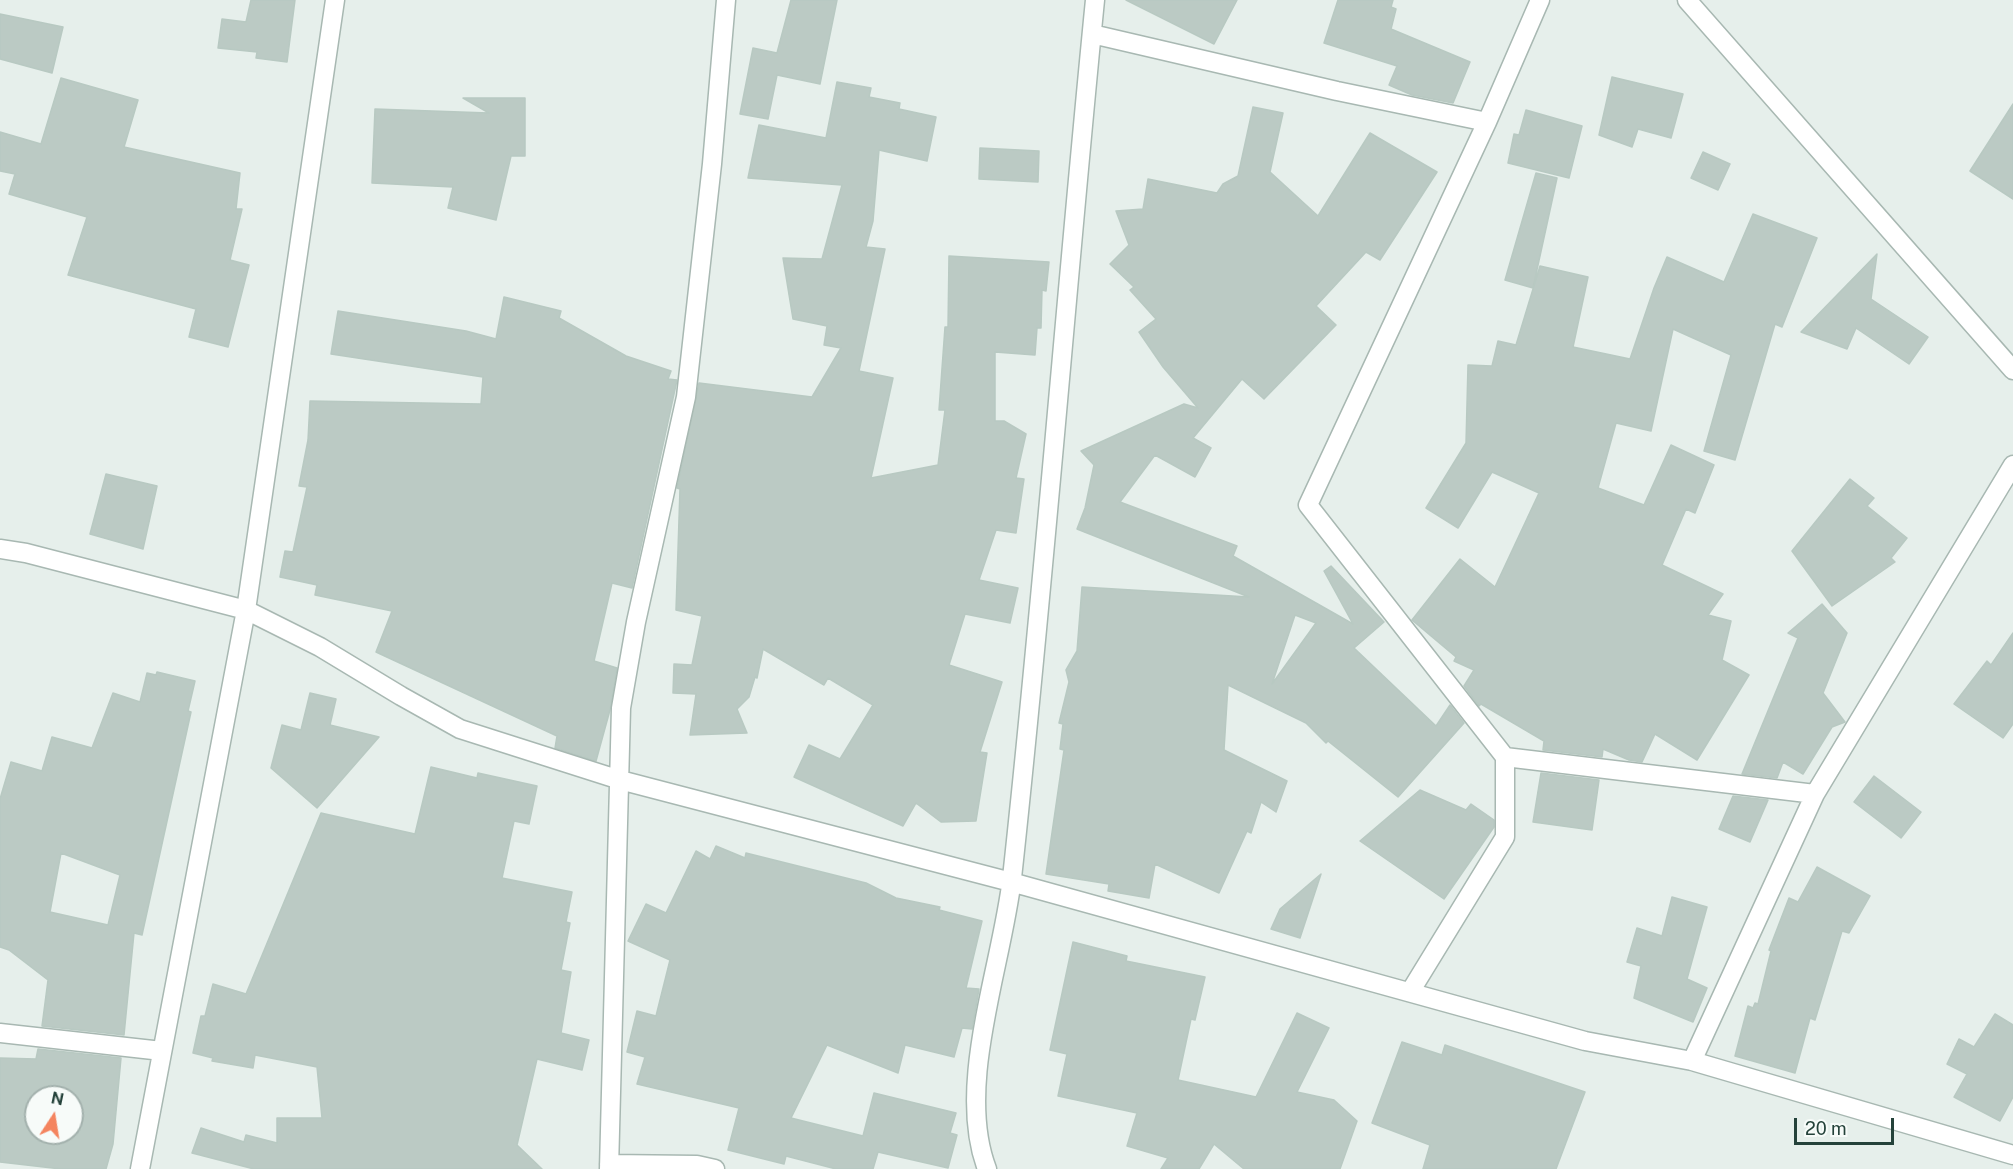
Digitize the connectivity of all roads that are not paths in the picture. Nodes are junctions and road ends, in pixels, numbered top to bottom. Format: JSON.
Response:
{"nodes":[{"id":1,"x":335,"y":0,"type":"edge"},
{"id":2,"x":726,"y":0,"type":"edge"},
{"id":3,"x":1095,"y":0,"type":"edge"},
{"id":4,"x":1540,"y":0,"type":"edge"},
{"id":5,"x":1687,"y":0,"type":"edge"},
{"id":6,"x":1092,"y":34,"type":"junction"},
{"id":7,"x":1487,"y":122,"type":"junction"},
{"id":8,"x":2013,"y":370,"type":"edge"},
{"id":9,"x":2013,"y":465,"type":"edge"},
{"id":10,"x":0,"y":549,"type":"edge"},
{"id":11,"x":246,"y":610,"type":"junction"},
{"id":12,"x":1505,"y":757,"type":"junction"},
{"id":13,"x":620,"y":780,"type":"junction"},
{"id":14,"x":1815,"y":794,"type":"junction"},
{"id":15,"x":1011,"y":882,"type":"junction"},
{"id":16,"x":1410,"y":992,"type":"junction"},
{"id":17,"x":0,"y":1034,"type":"edge"},
{"id":18,"x":162,"y":1051,"type":"junction"},
{"id":19,"x":1692,"y":1061,"type":"junction"},
{"id":20,"x":2013,"y":1155,"type":"edge"},
{"id":21,"x":609,"y":1167,"type":"edge"},
{"id":22,"x":140,"y":1169,"type":"edge"},
{"id":23,"x":716,"y":1169,"type":"edge"},
{"id":24,"x":987,"y":1169,"type":"edge"}],
"edges":[{"from":1,"to":11,"type":"street"},
{"from":2,"to":13,"type":"street"},
{"from":3,"to":6,"type":"street"},
{"from":4,"to":7,"type":"street"},
{"from":5,"to":8,"type":"street"},
{"from":6,"to":7,"type":"street"},
{"from":6,"to":15,"type":"street"},
{"from":7,"to":12,"type":"street"},
{"from":9,"to":14,"type":"street"},
{"from":10,"to":11,"type":"street"},
{"from":11,"to":13,"type":"street"},
{"from":11,"to":18,"type":"street"},
{"from":12,"to":14,"type":"street"},
{"from":12,"to":16,"type":"street"},
{"from":13,"to":15,"type":"street"},
{"from":13,"to":21,"type":"street"},
{"from":14,"to":19,"type":"street"},
{"from":15,"to":16,"type":"street"},
{"from":15,"to":24,"type":"street"},
{"from":16,"to":19,"type":"street"},
{"from":17,"to":18,"type":"street"},
{"from":18,"to":22,"type":"street"},
{"from":19,"to":20,"type":"street"},
{"from":21,"to":23,"type":"street"}]}
